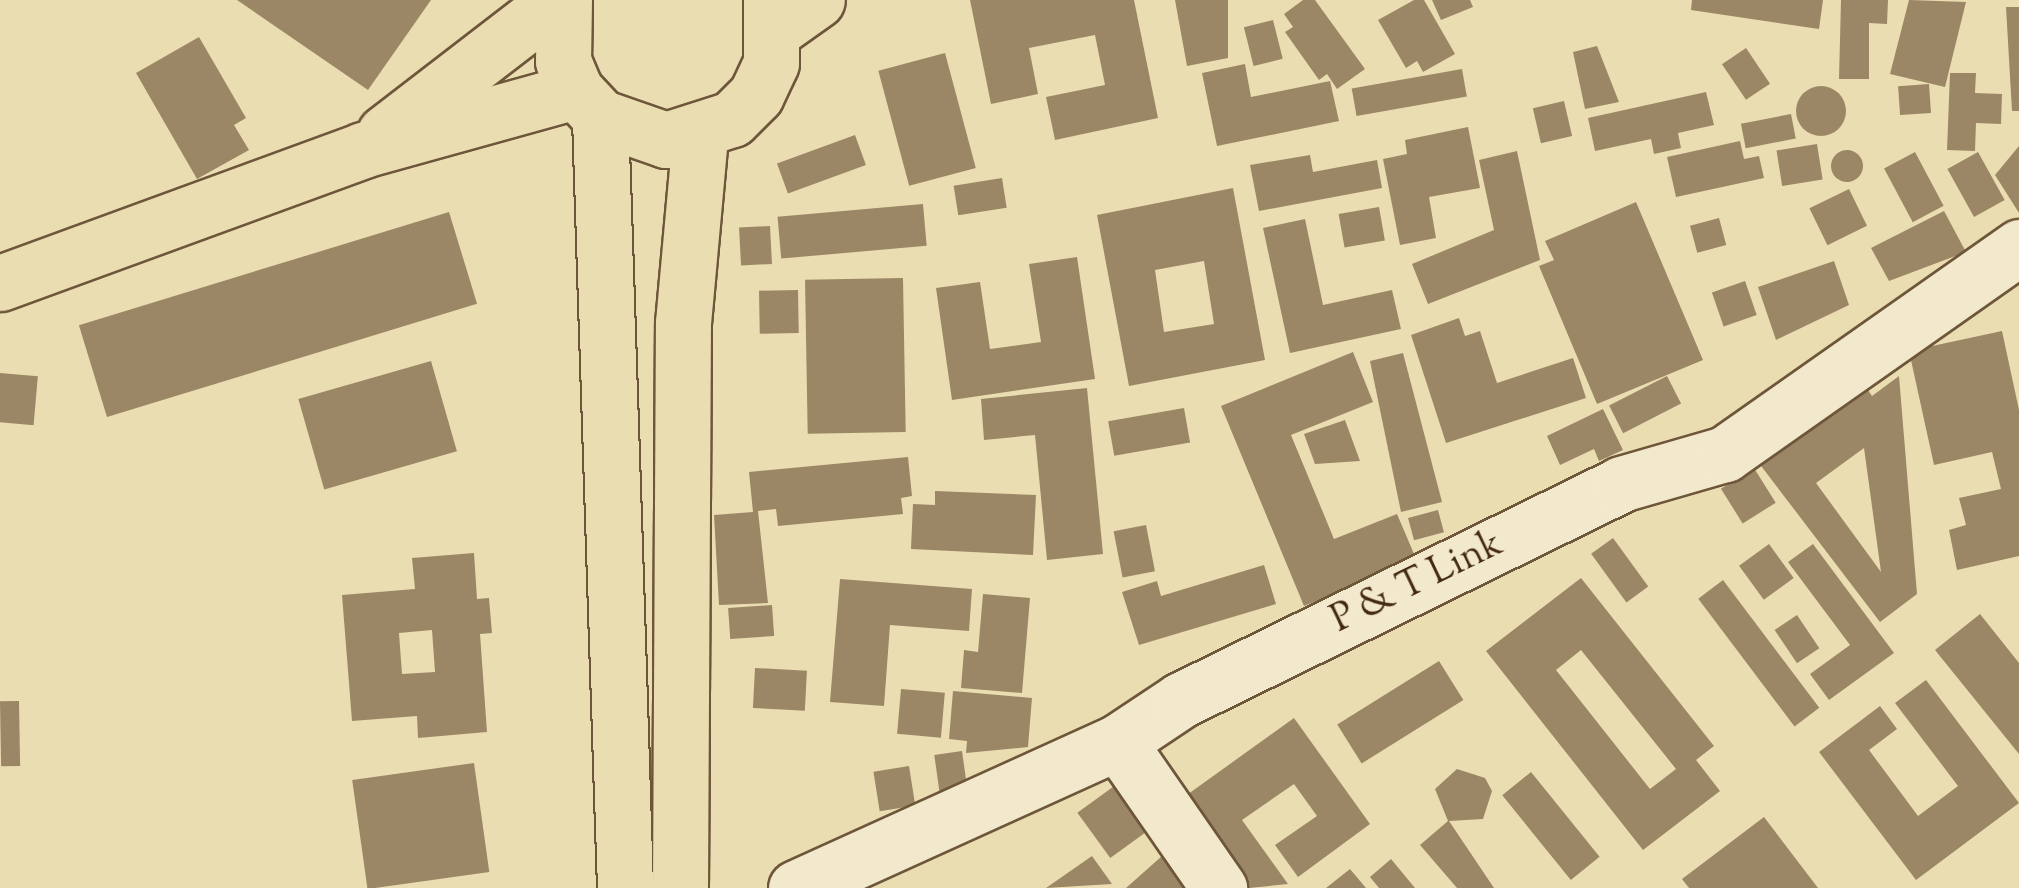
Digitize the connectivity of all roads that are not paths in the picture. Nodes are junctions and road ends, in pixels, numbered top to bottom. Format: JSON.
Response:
{"nodes":[{"id":1,"x":561,"y":0,"type":"edge"},
{"id":2,"x":788,"y":10,"type":"edge"},
{"id":3,"x":588,"y":104,"type":"junction"},
{"id":4,"x":700,"y":135,"type":"junction"},
{"id":5,"x":363,"y":150,"type":"junction"},
{"id":6,"x":2019,"y":247,"type":"edge"},
{"id":7,"x":0,"y":283,"type":"edge"},
{"id":8,"x":1118,"y":742,"type":"junction"},
{"id":9,"x":626,"y":888,"type":"edge"},
{"id":10,"x":680,"y":888,"type":"edge"},
{"id":11,"x":796,"y":888,"type":"edge"},
{"id":12,"x":1219,"y":888,"type":"edge"}],
"edges":[{"from":1,"to":3,"type":"main road"},
{"from":1,"to":5,"type":"main road"},
{"from":2,"to":4,"type":"main road"},
{"from":3,"to":4,"type":"main road"},
{"from":3,"to":5,"type":"main road"},
{"from":3,"to":9,"type":"main road"},
{"from":4,"to":10,"type":"main road"},
{"from":5,"to":7,"type":"main road"},
{"from":6,"to":8,"type":"street","name":"P & T Link"},
{"from":8,"to":11,"type":"street","name":"P & T Link"},
{"from":8,"to":12,"type":"street"}]}
